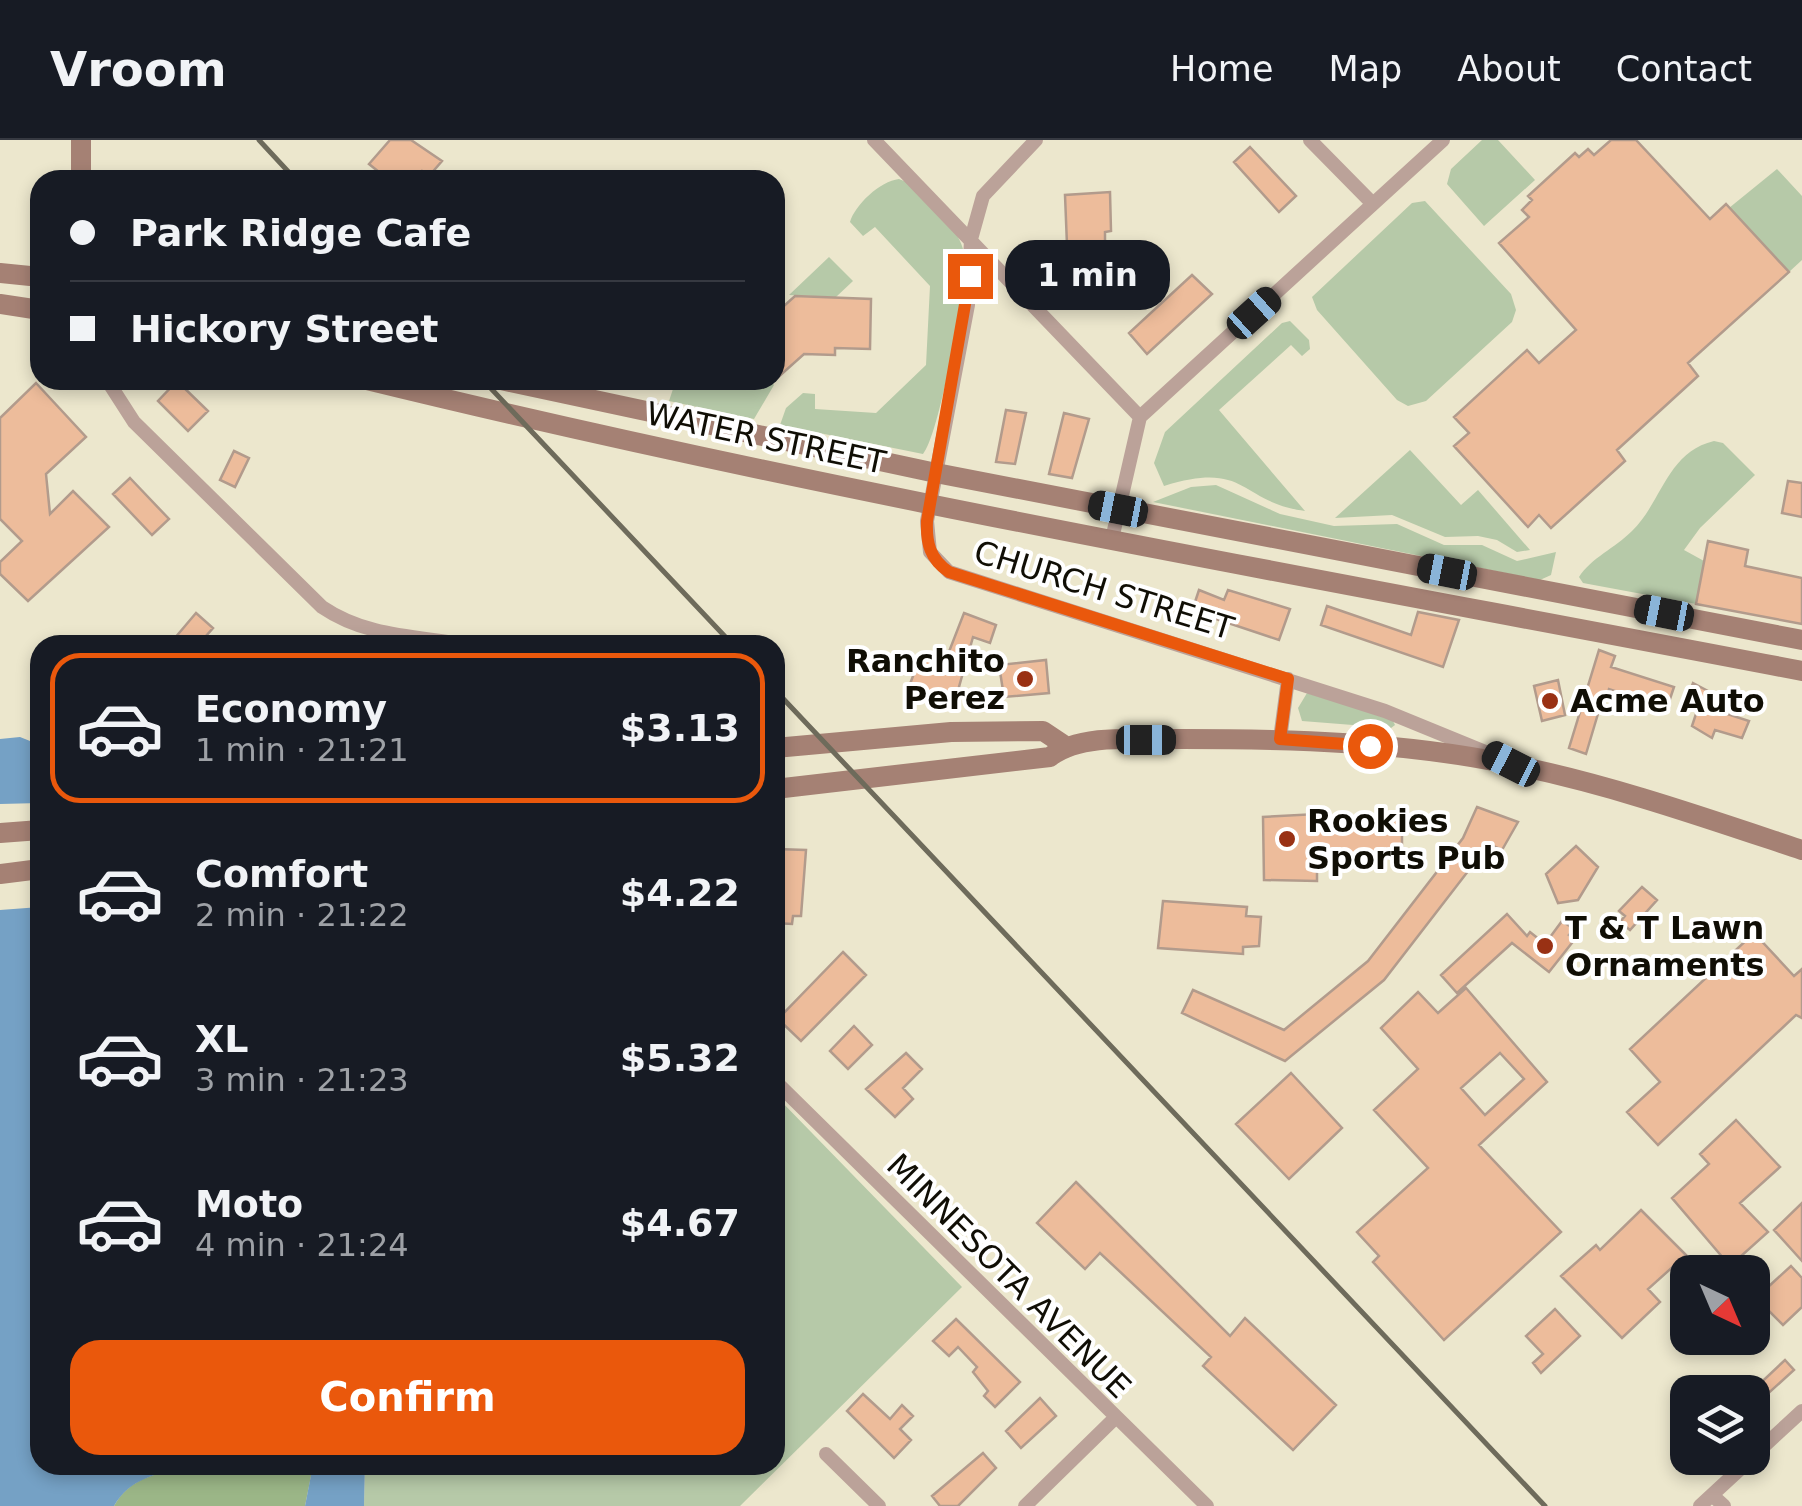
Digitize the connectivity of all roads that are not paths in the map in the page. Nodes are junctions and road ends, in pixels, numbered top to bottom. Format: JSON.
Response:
{"nodes":[{"id":1,"x":82,"y":140,"type":"edge"},
{"id":2,"x":874,"y":140,"type":"edge"},
{"id":3,"x":1036,"y":140,"type":"edge"},
{"id":4,"x":1310,"y":140,"type":"edge"},
{"id":5,"x":1443,"y":140,"type":"edge"},
{"id":6,"x":81,"y":170,"type":"edge"},
{"id":7,"x":1373,"y":204,"type":"junction"},
{"id":8,"x":971,"y":238,"type":"junction"},
{"id":9,"x":0,"y":273,"type":"edge"},
{"id":10,"x":30,"y":277,"type":"edge"},
{"id":11,"x":0,"y":304,"type":"edge"},
{"id":12,"x":30,"y":308,"type":"edge"},
{"id":13,"x":113,"y":390,"type":"edge"},
{"id":14,"x":408,"y":390,"type":"edge"},
{"id":15,"x":548,"y":390,"type":"edge"},
{"id":16,"x":1140,"y":418,"type":"junction"},
{"id":17,"x":936,"y":473,"type":"junction"},
{"id":18,"x":930,"y":503,"type":"junction"},
{"id":19,"x":1118,"y":509,"type":"junction"},
{"id":20,"x":1112,"y":538,"type":"junction"},
{"id":21,"x":391,"y":635,"type":"edge"},
{"id":22,"x":1802,"y":640,"type":"edge"},
{"id":23,"x":1802,"y":671,"type":"edge"},
{"id":24,"x":1288,"y":679,"type":"junction"},
{"id":25,"x":1280,"y":739,"type":"junction"},
{"id":26,"x":1064,"y":745,"type":"junction"},
{"id":27,"x":785,"y":747,"type":"edge"},
{"id":28,"x":1511,"y":764,"type":"junction"},
{"id":29,"x":785,"y":788,"type":"edge"},
{"id":30,"x":30,"y":831,"type":"edge"},
{"id":31,"x":0,"y":833,"type":"edge"},
{"id":32,"x":1802,"y":850,"type":"edge"},
{"id":33,"x":30,"y":870,"type":"edge"},
{"id":34,"x":0,"y":874,"type":"edge"},
{"id":35,"x":785,"y":1091,"type":"edge"},
{"id":36,"x":1802,"y":1411,"type":"edge"},
{"id":37,"x":1114,"y":1419,"type":"junction"},
{"id":38,"x":1770,"y":1440,"type":"edge"},
{"id":39,"x":826,"y":1454,"type":"dead end"},
{"id":40,"x":1733,"y":1475,"type":"edge"},
{"id":41,"x":1712,"y":1494,"type":"junction"},
{"id":42,"x":878,"y":1506,"type":"edge"},
{"id":43,"x":1025,"y":1506,"type":"edge"},
{"id":44,"x":1207,"y":1506,"type":"edge"},
{"id":45,"x":1700,"y":1506,"type":"edge"},
{"id":46,"x":1724,"y":1506,"type":"edge"}],
"edges":[{"from":1,"to":6,"type":"main road"},
{"from":2,"to":8,"type":"street"},
{"from":3,"to":8,"type":"street","name":"CHURCH STREET"},
{"from":4,"to":7,"type":"street"},
{"from":5,"to":7,"type":"street"},
{"from":7,"to":16,"type":"street"},
{"from":8,"to":16,"type":"street"},
{"from":8,"to":17,"type":"street","name":"CHURCH STREET"},
{"from":9,"to":10,"type":"main road"},
{"from":11,"to":12,"type":"main road"},
{"from":13,"to":21,"type":"street"},
{"from":14,"to":18,"type":"main road","name":"WATER STREET"},
{"from":15,"to":17,"type":"main road","name":"WATER STREET"},
{"from":16,"to":19,"type":"street"},
{"from":17,"to":18,"type":"street","name":"CHURCH STREET"},
{"from":17,"to":19,"type":"main road","name":"WATER STREET"},
{"from":18,"to":20,"type":"main road","name":"WATER STREET"},
{"from":18,"to":24,"type":"street","name":"CHURCH STREET"},
{"from":19,"to":20,"type":"street"},
{"from":19,"to":22,"type":"main road","name":"WATER STREET"},
{"from":20,"to":23,"type":"main road","name":"WATER STREET"},
{"from":24,"to":25,"type":"street"},
{"from":24,"to":28,"type":"street","name":"CHURCH STREET"},
{"from":25,"to":26,"type":"main road"},
{"from":25,"to":28,"type":"main road"},
{"from":26,"to":27,"type":"main road"},
{"from":26,"to":29,"type":"main road"},
{"from":28,"to":32,"type":"main road","name":"CHURCH STREET"},
{"from":30,"to":31,"type":"main road"},
{"from":33,"to":34,"type":"main road"},
{"from":35,"to":37,"type":"street","name":"MINNESOTA AVENUE"},
{"from":36,"to":38,"type":"street"},
{"from":37,"to":43,"type":"street"},
{"from":37,"to":44,"type":"street","name":"MINNESOTA AVENUE"},
{"from":39,"to":42,"type":"street"},
{"from":40,"to":41,"type":"street"},
{"from":41,"to":45,"type":"street"},
{"from":41,"to":46,"type":"street"}]}
